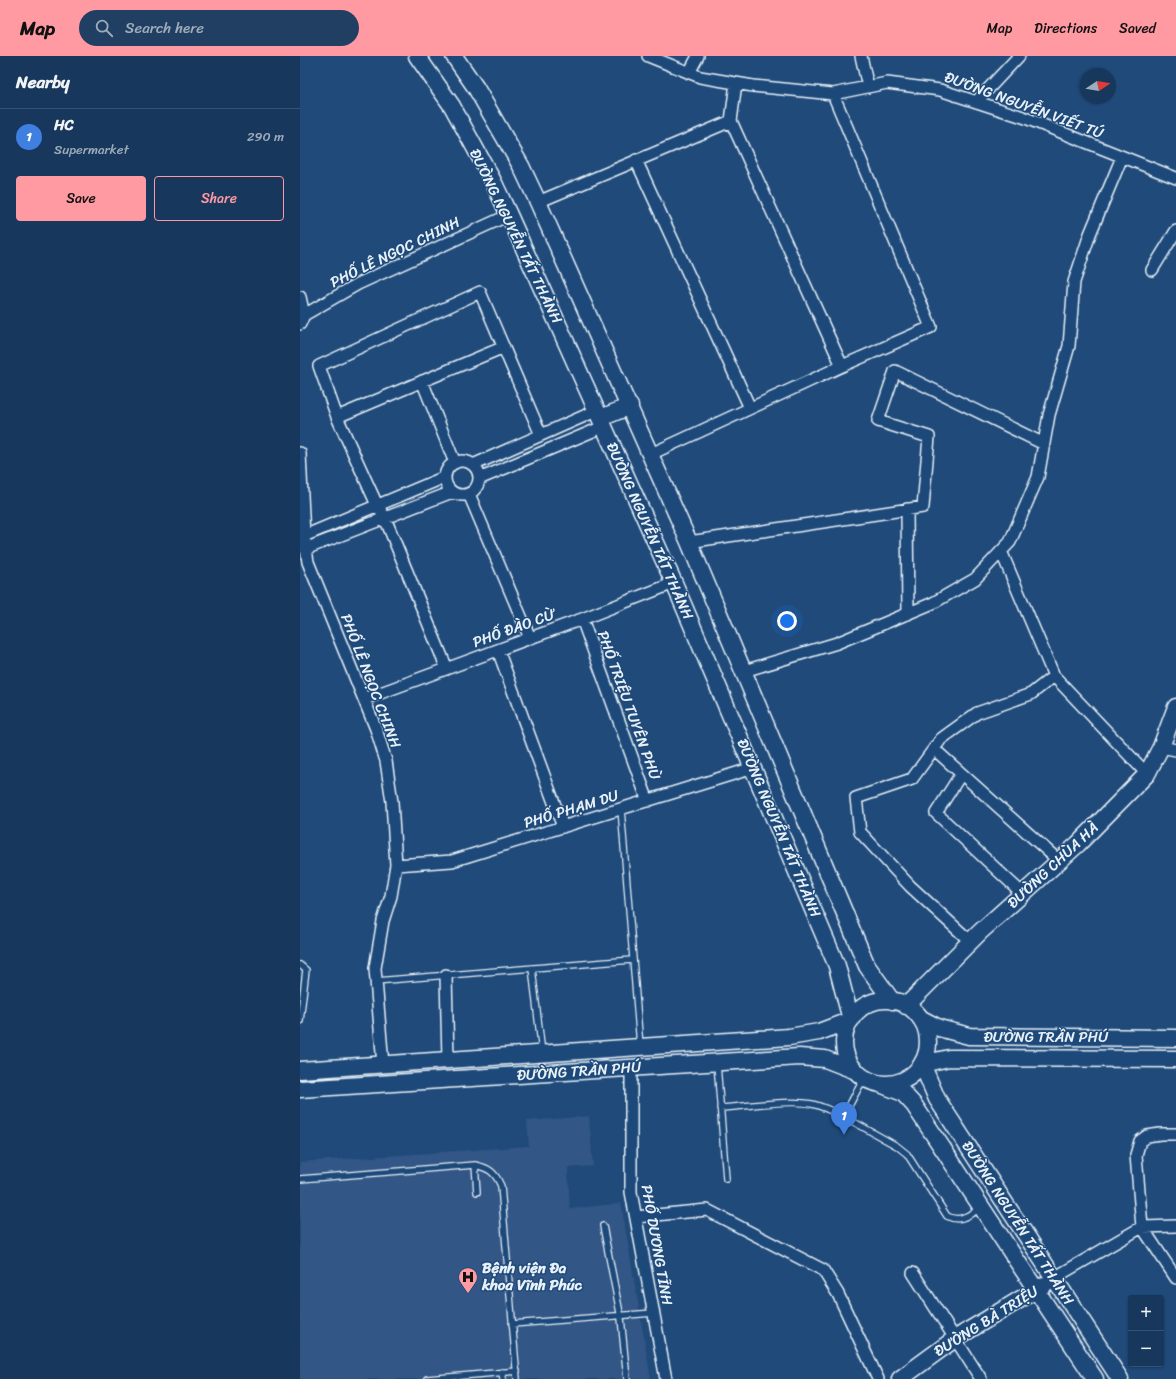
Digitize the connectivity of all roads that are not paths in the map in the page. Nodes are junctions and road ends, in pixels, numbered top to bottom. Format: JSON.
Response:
{"nodes":[{"id":1,"x":418,"y":56,"type":"edge"},
{"id":2,"x":454,"y":56,"type":"edge"},
{"id":3,"x":648,"y":56,"type":"edge"},
{"id":4,"x":698,"y":56,"type":"edge"},
{"id":5,"x":861,"y":56,"type":"edge"},
{"id":6,"x":1012,"y":58,"type":"edge"},
{"id":7,"x":689,"y":73,"type":"junction"},
{"id":8,"x":736,"y":83,"type":"junction"},
{"id":9,"x":868,"y":87,"type":"junction"},
{"id":10,"x":833,"y":94,"type":"junction"},
{"id":11,"x":976,"y":102,"type":"junction"},
{"id":12,"x":732,"y":120,"type":"junction"},
{"id":13,"x":1122,"y":157,"type":"junction"},
{"id":14,"x":636,"y":160,"type":"junction"},
{"id":15,"x":1176,"y":178,"type":"edge"},
{"id":16,"x":538,"y":202,"type":"junction"},
{"id":17,"x":509,"y":215,"type":"junction"},
{"id":18,"x":1176,"y":231,"type":"edge"},
{"id":19,"x":1152,"y":270,"type":"dead end"},
{"id":20,"x":300,"y":297,"type":"edge"},
{"id":21,"x":301,"y":318,"type":"edge"},
{"id":22,"x":504,"y":347,"type":"junction"},
{"id":23,"x":842,"y":366,"type":"junction"},
{"id":24,"x":422,"y":381,"type":"junction"},
{"id":25,"x":630,"y":406,"type":"junction"},
{"id":26,"x":750,"y":408,"type":"junction"},
{"id":27,"x":337,"y":416,"type":"junction"},
{"id":28,"x":601,"y":418,"type":"junction"},
{"id":29,"x":541,"y":435,"type":"junction"},
{"id":30,"x":1044,"y":444,"type":"junction"},
{"id":31,"x":300,"y":452,"type":"edge"},
{"id":32,"x":651,"y":454,"type":"junction"},
{"id":33,"x":455,"y":463,"type":"junction"},
{"id":34,"x":473,"y":465,"type":"junction"},
{"id":35,"x":445,"y":477,"type":"junction"},
{"id":36,"x":479,"y":479,"type":"junction"},
{"id":37,"x":452,"y":492,"type":"junction"},
{"id":38,"x":469,"y":494,"type":"junction"},
{"id":39,"x":377,"y":505,"type":"junction"},
{"id":40,"x":907,"y":509,"type":"junction"},
{"id":41,"x":301,"y":513,"type":"edge"},
{"id":42,"x":385,"y":518,"type":"junction"},
{"id":43,"x":304,"y":536,"type":"junction"},
{"id":44,"x":688,"y":542,"type":"junction"},
{"id":45,"x":305,"y":549,"type":"junction"},
{"id":46,"x":1001,"y":552,"type":"junction"},
{"id":47,"x":674,"y":583,"type":"junction"},
{"id":48,"x":908,"y":614,"type":"junction"},
{"id":49,"x":582,"y":619,"type":"junction"},
{"id":50,"x":530,"y":638,"type":"junction"},
{"id":51,"x":498,"y":650,"type":"junction"},
{"id":52,"x":447,"y":669,"type":"junction"},
{"id":53,"x":744,"y":671,"type":"junction"},
{"id":54,"x":1054,"y":676,"type":"junction"},
{"id":55,"x":364,"y":699,"type":"junction"},
{"id":56,"x":1176,"y":707,"type":"edge"},
{"id":57,"x":934,"y":749,"type":"junction"},
{"id":58,"x":1169,"y":749,"type":"edge"},
{"id":59,"x":753,"y":768,"type":"junction"},
{"id":60,"x":961,"y":774,"type":"junction"},
{"id":61,"x":1147,"y":774,"type":"junction"},
{"id":62,"x":648,"y":801,"type":"junction"},
{"id":63,"x":621,"y":809,"type":"junction"},
{"id":64,"x":563,"y":827,"type":"junction"},
{"id":65,"x":1059,"y":861,"type":"junction"},
{"id":66,"x":396,"y":865,"type":"junction"},
{"id":67,"x":1023,"y":894,"type":"junction"},
{"id":68,"x":971,"y":942,"type":"junction"},
{"id":69,"x":632,"y":960,"type":"junction"},
{"id":70,"x":300,"y":965,"type":"edge"},
{"id":71,"x":532,"y":968,"type":"junction"},
{"id":72,"x":446,"y":974,"type":"junction"},
{"id":73,"x":376,"y":981,"type":"junction"},
{"id":74,"x":899,"y":1003,"type":"junction"},
{"id":75,"x":920,"y":1018,"type":"junction"},
{"id":76,"x":851,"y":1020,"type":"junction"},
{"id":77,"x":300,"y":1021,"type":"edge"},
{"id":78,"x":1176,"y":1038,"type":"edge"},
{"id":79,"x":640,"y":1047,"type":"junction"},
{"id":80,"x":542,"y":1054,"type":"junction"},
{"id":81,"x":1176,"y":1059,"type":"edge"},
{"id":82,"x":448,"y":1060,"type":"junction"},
{"id":83,"x":716,"y":1062,"type":"junction"},
{"id":84,"x":922,"y":1064,"type":"junction"},
{"id":85,"x":383,"y":1065,"type":"junction"},
{"id":86,"x":631,"y":1068,"type":"junction"},
{"id":87,"x":300,"y":1070,"type":"edge"},
{"id":88,"x":860,"y":1075,"type":"junction"},
{"id":89,"x":880,"y":1084,"type":"junction"},
{"id":90,"x":300,"y":1089,"type":"edge"},
{"id":91,"x":720,"y":1108,"type":"junction"},
{"id":92,"x":843,"y":1117,"type":"junction"},
{"id":93,"x":1176,"y":1134,"type":"edge"},
{"id":94,"x":475,"y":1165,"type":"junction"},
{"id":95,"x":300,"y":1179,"type":"edge"},
{"id":96,"x":726,"y":1179,"type":"dead end"},
{"id":97,"x":477,"y":1192,"type":"dead end"},
{"id":98,"x":982,"y":1207,"type":"junction"},
{"id":99,"x":636,"y":1217,"type":"junction"},
{"id":100,"x":603,"y":1226,"type":"dead end"},
{"id":101,"x":1176,"y":1226,"type":"edge"},
{"id":102,"x":1142,"y":1227,"type":"junction"},
{"id":103,"x":913,"y":1273,"type":"dead end"},
{"id":104,"x":1054,"y":1278,"type":"junction"},
{"id":105,"x":1176,"y":1278,"type":"edge"},
{"id":106,"x":1036,"y":1289,"type":"junction"},
{"id":107,"x":653,"y":1313,"type":"junction"},
{"id":108,"x":621,"y":1315,"type":"junction"},
{"id":109,"x":512,"y":1324,"type":"junction"},
{"id":110,"x":956,"y":1338,"type":"junction"},
{"id":111,"x":517,"y":1371,"type":"junction"},
{"id":112,"x":502,"y":1372,"type":"junction"},
{"id":113,"x":427,"y":1379,"type":"edge"},
{"id":114,"x":503,"y":1379,"type":"edge"},
{"id":115,"x":517,"y":1379,"type":"edge"},
{"id":116,"x":627,"y":1379,"type":"edge"},
{"id":117,"x":666,"y":1379,"type":"edge"},
{"id":118,"x":878,"y":1379,"type":"edge"},
{"id":119,"x":900,"y":1379,"type":"edge"},
{"id":120,"x":981,"y":1379,"type":"edge"},
{"id":121,"x":1095,"y":1379,"type":"edge"},
{"id":122,"x":1120,"y":1379,"type":"edge"}],
"edges":[{"from":1,"to":17,"type":"main road","name":"ĐƯỜNG NGUYỄN TẤT THÀNH"},
{"from":2,"to":16,"type":"main road","name":"ĐƯỜNG NGUYỄN TẤT THÀNH"},
{"from":3,"to":7,"type":"street","name":"ĐƯỜNG NGUYỄN VIẾT TÚ"},
{"from":4,"to":7,"type":"street"},
{"from":5,"to":9,"type":"street"},
{"from":6,"to":11,"type":"street"},
{"from":7,"to":8,"type":"street","name":"ĐƯỜNG NGUYỄN VIẾT TÚ"},
{"from":8,"to":10,"type":"street","name":"ĐƯỜNG NGUYỄN VIẾT TÚ"},
{"from":8,"to":12,"type":"street"},
{"from":9,"to":10,"type":"street","name":"ĐƯỜNG NGUYỄN VIẾT TÚ"},
{"from":9,"to":11,"type":"street","name":"ĐƯỜNG NGUYỄN VIẾT TÚ"},
{"from":10,"to":23,"type":"street"},
{"from":11,"to":13,"type":"street","name":"ĐƯỜNG NGUYỄN VIẾT TÚ"},
{"from":12,"to":14,"type":"street"},
{"from":12,"to":23,"type":"street"},
{"from":13,"to":15,"type":"street","name":"ĐƯỜNG NGUYỄN VIẾT TÚ"},
{"from":13,"to":30,"type":"street"},
{"from":14,"to":16,"type":"street"},
{"from":14,"to":26,"type":"street"},
{"from":16,"to":25,"type":"main road","name":"ĐƯỜNG NGUYỄN TẤT THÀNH"},
{"from":17,"to":21,"type":"street","name":"PHỐ LÊ NGỌC CHINH"},
{"from":17,"to":28,"type":"main road","name":"ĐƯỜNG NGUYỄN TẤT THÀNH"},
{"from":18,"to":19,"type":"street"},
{"from":20,"to":21,"type":"street"},
{"from":22,"to":24,"type":"street"},
{"from":22,"to":27,"type":"street"},
{"from":22,"to":29,"type":"street"},
{"from":23,"to":26,"type":"street"},
{"from":24,"to":27,"type":"street"},
{"from":24,"to":33,"type":"street"},
{"from":25,"to":28,"type":"main road"},
{"from":25,"to":32,"type":"main road","name":"ĐƯỜNG NGUYỄN TẤT THÀNH"},
{"from":26,"to":32,"type":"street"},
{"from":27,"to":39,"type":"street"},
{"from":28,"to":29,"type":"street"},
{"from":28,"to":36,"type":"street"},
{"from":28,"to":47,"type":"main road","name":"ĐƯỜNG NGUYỄN TẤT THÀNH"},
{"from":29,"to":34,"type":"street"},
{"from":30,"to":40,"type":"street"},
{"from":30,"to":46,"type":"street"},
{"from":31,"to":41,"type":"street","name":"PHỐ LÊ NGỌC CHINH"},
{"from":32,"to":44,"type":"main road","name":"ĐƯỜNG NGUYỄN TẤT THÀNH"},
{"from":33,"to":34,"type":"street"},
{"from":33,"to":35,"type":"street"},
{"from":34,"to":36,"type":"street"},
{"from":35,"to":37,"type":"street"},
{"from":35,"to":39,"type":"street"},
{"from":36,"to":38,"type":"street"},
{"from":37,"to":38,"type":"street"},
{"from":37,"to":42,"type":"street"},
{"from":38,"to":50,"type":"street"},
{"from":39,"to":42,"type":"street"},
{"from":39,"to":43,"type":"street"},
{"from":40,"to":44,"type":"street"},
{"from":40,"to":48,"type":"street"},
{"from":41,"to":43,"type":"street","name":"PHỐ LÊ NGỌC CHINH"},
{"from":42,"to":45,"type":"street"},
{"from":42,"to":52,"type":"street"},
{"from":43,"to":45,"type":"street","name":"PHỐ LÊ NGỌC CHINH"},
{"from":44,"to":53,"type":"main road","name":"ĐƯỜNG NGUYỄN TẤT THÀNH"},
{"from":45,"to":55,"type":"street","name":"PHỐ LÊ NGỌC CHINH"},
{"from":46,"to":48,"type":"street"},
{"from":46,"to":54,"type":"street"},
{"from":47,"to":49,"type":"street","name":"PHỐ ĐÀO CỪ"},
{"from":47,"to":59,"type":"main road","name":"ĐƯỜNG NGUYỄN TẤT THÀNH"},
{"from":48,"to":53,"type":"street"},
{"from":49,"to":50,"type":"street","name":"PHỐ ĐÀO CỪ"},
{"from":49,"to":62,"type":"street","name":"PHỐ TRIỆU TUYÊN PHÙ"},
{"from":50,"to":51,"type":"street","name":"PHỐ ĐÀO CỪ"},
{"from":51,"to":52,"type":"street","name":"PHỐ ĐÀO CỪ"},
{"from":51,"to":64,"type":"street"},
{"from":52,"to":55,"type":"street","name":"PHỐ ĐÀO CỪ"},
{"from":53,"to":74,"type":"main road","name":"ĐƯỜNG NGUYỄN TẤT THÀNH"},
{"from":54,"to":57,"type":"street"},
{"from":54,"to":61,"type":"street"},
{"from":55,"to":66,"type":"street","name":"PHỐ LÊ NGỌC CHINH"},
{"from":56,"to":58,"type":"main road","name":"ĐƯỜNG CHÙA HÀ"},
{"from":57,"to":60,"type":"street"},
{"from":57,"to":68,"type":"street"},
{"from":58,"to":61,"type":"main road","name":"ĐƯỜNG CHÙA HÀ"},
{"from":59,"to":62,"type":"street","name":"PHỐ PHẠM DU"},
{"from":59,"to":76,"type":"main road","name":"ĐƯỜNG NGUYỄN TẤT THÀNH"},
{"from":60,"to":65,"type":"street"},
{"from":60,"to":67,"type":"street"},
{"from":61,"to":65,"type":"main road","name":"ĐƯỜNG CHÙA HÀ"},
{"from":62,"to":63,"type":"street","name":"PHỐ PHẠM DU"},
{"from":63,"to":64,"type":"street","name":"PHỐ PHẠM DU"},
{"from":63,"to":69,"type":"lane"},
{"from":64,"to":66,"type":"street","name":"PHỐ PHẠM DU"},
{"from":65,"to":67,"type":"main road","name":"ĐƯỜNG CHÙA HÀ"},
{"from":66,"to":73,"type":"street","name":"PHỐ LÊ NGỌC CHINH"},
{"from":67,"to":68,"type":"main road","name":"ĐƯỜNG CHÙA HÀ"},
{"from":68,"to":74,"type":"main road","name":"ĐƯỜNG CHÙA HÀ"},
{"from":69,"to":71,"type":"lane"},
{"from":69,"to":79,"type":"lane"},
{"from":70,"to":77,"type":"lane"},
{"from":71,"to":72,"type":"lane"},
{"from":71,"to":80,"type":"lane"},
{"from":72,"to":73,"type":"lane"},
{"from":72,"to":82,"type":"street"},
{"from":73,"to":85,"type":"street","name":"PHỐ LÊ NGỌC CHINH"},
{"from":74,"to":75,"type":"main road"},
{"from":74,"to":76,"type":"main road"},
{"from":75,"to":78,"type":"main road","name":"ĐƯỜNG TRẦN PHÚ"},
{"from":75,"to":84,"type":"main road"},
{"from":76,"to":79,"type":"main road","name":"ĐƯỜNG TRẦN PHÚ"},
{"from":76,"to":88,"type":"main road"},
{"from":79,"to":80,"type":"main road","name":"ĐƯỜNG TRẦN PHÚ"},
{"from":80,"to":82,"type":"main road","name":"ĐƯỜNG TRẦN PHÚ"},
{"from":81,"to":84,"type":"main road","name":"ĐƯỜNG TRẦN PHÚ"},
{"from":82,"to":85,"type":"main road","name":"ĐƯỜNG TRẦN PHÚ"},
{"from":83,"to":86,"type":"main road","name":"ĐƯỜNG TRẦN PHÚ"},
{"from":83,"to":88,"type":"main road","name":"ĐƯỜNG TRẦN PHÚ"},
{"from":83,"to":91,"type":"lane"},
{"from":84,"to":89,"type":"main road"},
{"from":84,"to":104,"type":"main road","name":"ĐƯỜNG NGUYỄN TẤT THÀNH"},
{"from":85,"to":87,"type":"main road","name":"ĐƯỜNG TRẦN PHÚ"},
{"from":86,"to":90,"type":"main road","name":"ĐƯỜNG TRẦN PHÚ"},
{"from":86,"to":99,"type":"street","name":"PHỐ DƯƠNG TĨNH"},
{"from":88,"to":89,"type":"main road"},
{"from":88,"to":92,"type":"lane"},
{"from":89,"to":98,"type":"main road","name":"ĐƯỜNG NGUYỄN TẤT THÀNH"},
{"from":91,"to":92,"type":"lane"},
{"from":91,"to":96,"type":"lane"},
{"from":92,"to":98,"type":"lane"},
{"from":93,"to":102,"type":"street"},
{"from":94,"to":95,"type":"lane"},
{"from":94,"to":97,"type":"lane"},
{"from":94,"to":109,"type":"lane"},
{"from":98,"to":106,"type":"main road","name":"ĐƯỜNG NGUYỄN TẤT THÀNH"},
{"from":99,"to":107,"type":"street","name":"PHỐ DƯƠNG TĨNH"},
{"from":99,"to":118,"type":"street"},
{"from":100,"to":108,"type":"lane"},
{"from":101,"to":102,"type":"street"},
{"from":102,"to":104,"type":"street"},
{"from":102,"to":105,"type":"street"},
{"from":103,"to":110,"type":"street"},
{"from":104,"to":106,"type":"main road","name":"ĐƯỜNG BÀ TRIỆU"},
{"from":104,"to":122,"type":"main road","name":"ĐƯỜNG NGUYỄN TẤT THÀNH"},
{"from":106,"to":110,"type":"main road","name":"ĐƯỜNG BÀ TRIỆU"},
{"from":106,"to":121,"type":"main road","name":"ĐƯỜNG NGUYỄN TẤT THÀNH"},
{"from":107,"to":108,"type":"lane"},
{"from":107,"to":117,"type":"street","name":"PHỐ DƯƠNG TĨNH"},
{"from":108,"to":109,"type":"lane"},
{"from":108,"to":116,"type":"lane"},
{"from":109,"to":111,"type":"lane"},
{"from":110,"to":119,"type":"main road","name":"ĐƯỜNG BÀ TRIỆU"},
{"from":110,"to":120,"type":"street"},
{"from":111,"to":112,"type":"lane"},
{"from":111,"to":115,"type":"lane"},
{"from":112,"to":113,"type":"lane"},
{"from":112,"to":114,"type":"lane"}]}
